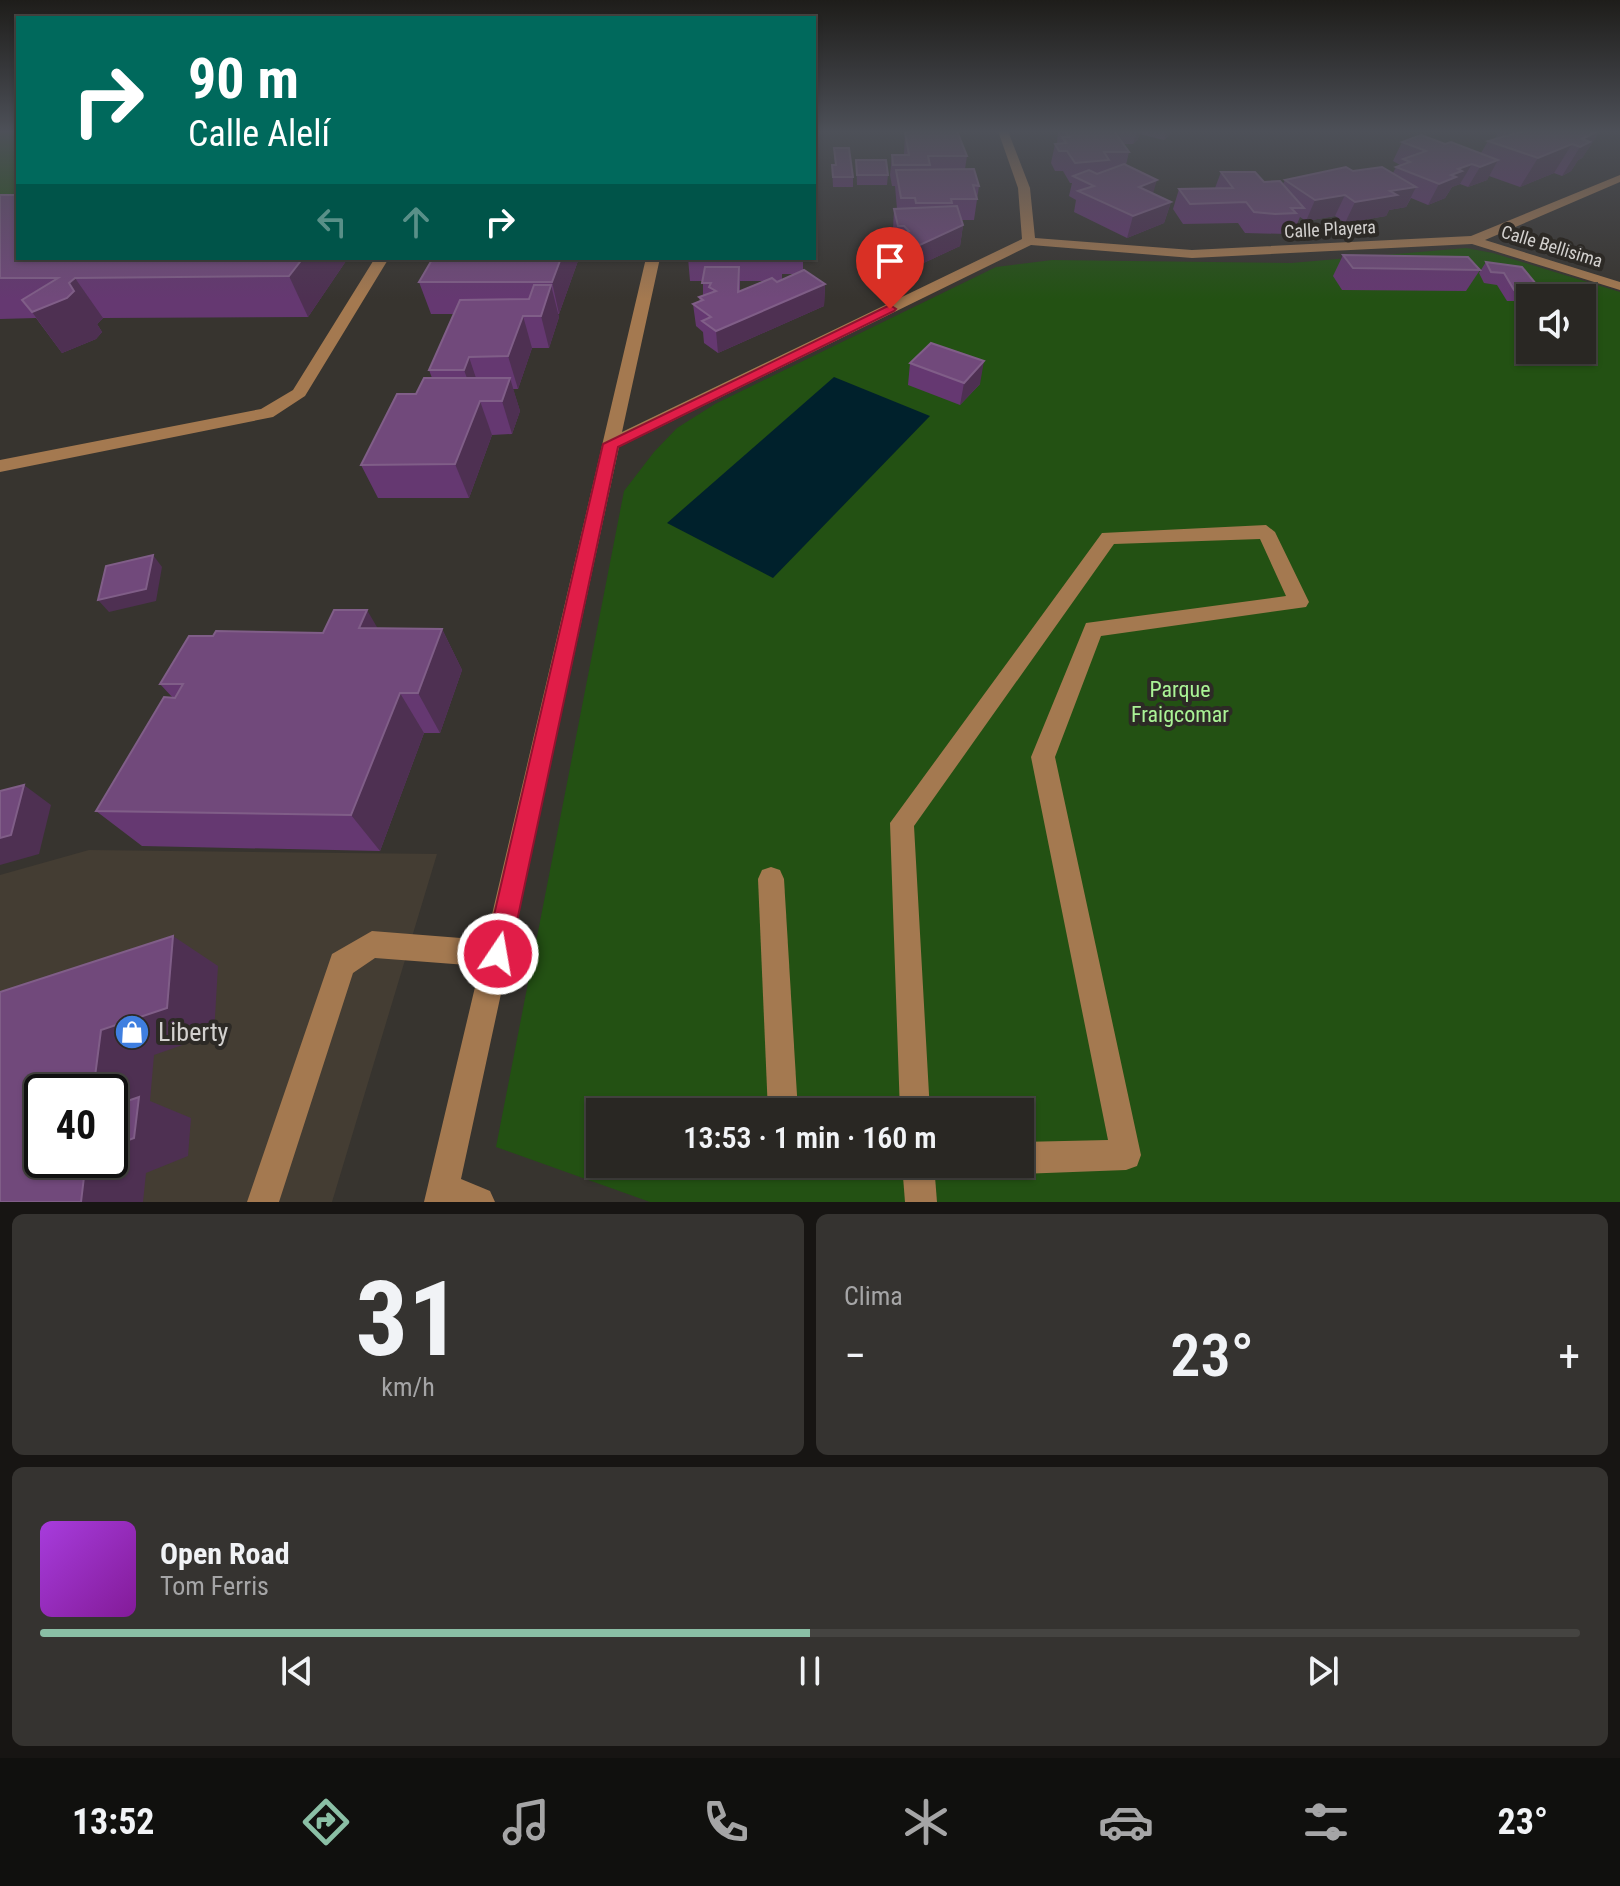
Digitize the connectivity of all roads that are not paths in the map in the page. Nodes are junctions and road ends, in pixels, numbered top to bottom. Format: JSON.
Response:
{"nodes":[{"id":1,"x":1024,"y":187,"type":"edge"},
{"id":2,"x":1598,"y":187,"type":"edge"},
{"id":3,"x":1473,"y":240,"type":"junction"},
{"id":4,"x":1029,"y":241,"type":"junction"},
{"id":5,"x":381,"y":260,"type":"edge"},
{"id":6,"x":653,"y":260,"type":"edge"},
{"id":7,"x":1620,"y":286,"type":"edge"},
{"id":8,"x":611,"y":444,"type":"junction"},
{"id":9,"x":0,"y":466,"type":"edge"},
{"id":10,"x":771,"y":879,"type":"dead end"},
{"id":11,"x":498,"y":954,"type":"junction"},
{"id":12,"x":782,"y":1098,"type":"edge"},
{"id":13,"x":914,"y":1098,"type":"edge"},
{"id":14,"x":1034,"y":1158,"type":"edge"},
{"id":15,"x":919,"y":1178,"type":"edge"},
{"id":16,"x":443,"y":1195,"type":"edge"},
{"id":17,"x":263,"y":1202,"type":"edge"},
{"id":18,"x":479,"y":1202,"type":"edge"},
{"id":19,"x":921,"y":1202,"type":"edge"}],
"edges":[{"from":1,"to":4,"type":"street"},
{"from":2,"to":3,"type":"street","name":"Calle Playera"},
{"from":3,"to":4,"type":"street","name":"Calle Playera"},
{"from":3,"to":7,"type":"street","name":"Calle Bellisima"},
{"from":4,"to":8,"type":"street"},
{"from":5,"to":9,"type":"street"},
{"from":6,"to":8,"type":"street"},
{"from":8,"to":11,"type":"street"},
{"from":10,"to":12,"type":"street"},
{"from":11,"to":16,"type":"street"},
{"from":11,"to":17,"type":"street"},
{"from":13,"to":14,"type":"street"},
{"from":15,"to":19,"type":"street"},
{"from":16,"to":18,"type":"street"}]}
